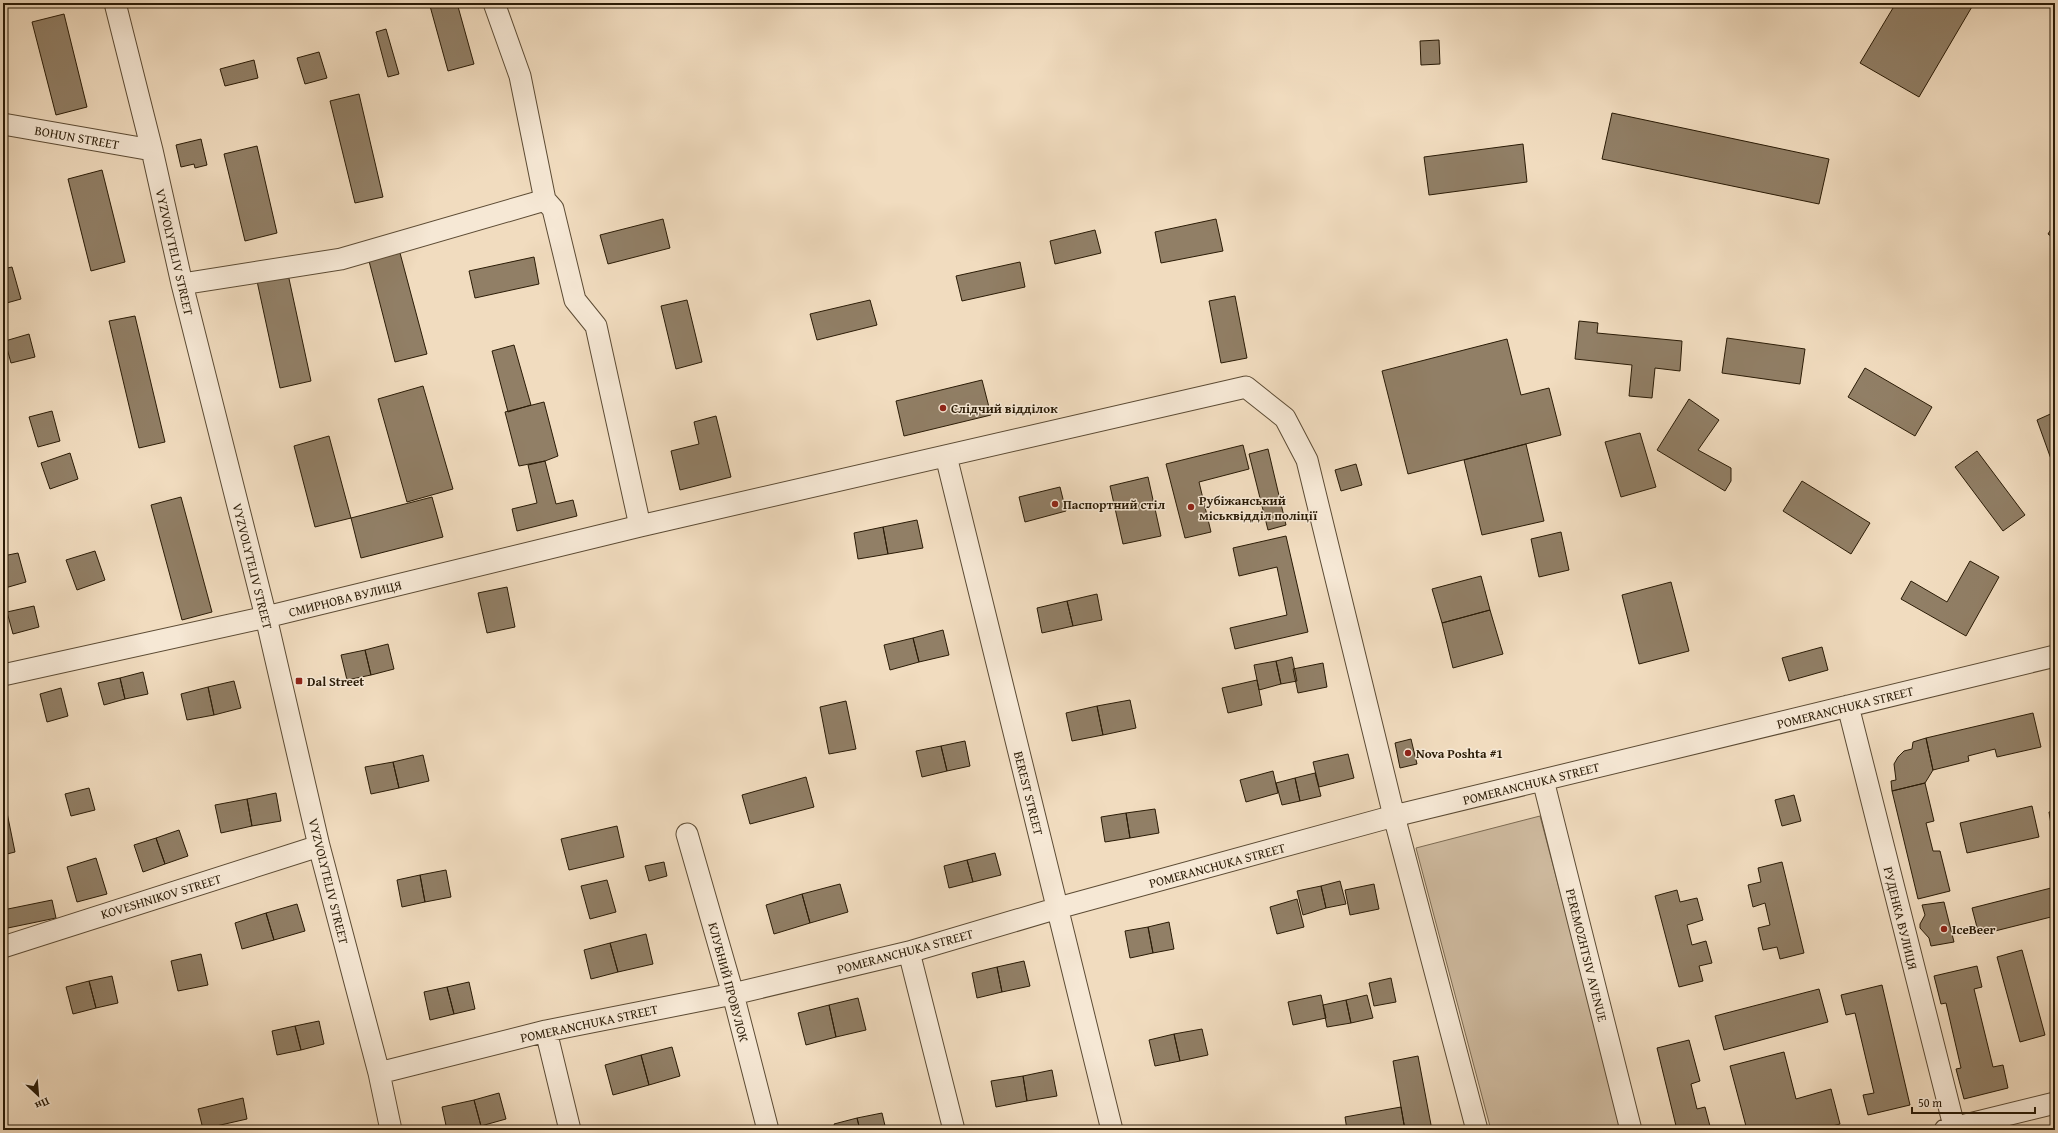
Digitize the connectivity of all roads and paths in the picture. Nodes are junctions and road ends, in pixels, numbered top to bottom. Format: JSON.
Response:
{"nodes":[{"id":1,"x":115,"y":3,"type":"edge"},
{"id":2,"x":494,"y":3,"type":"edge"},
{"id":3,"x":3,"y":124,"type":"edge"},
{"id":4,"x":152,"y":150,"type":"junction"},
{"id":5,"x":545,"y":200,"type":"junction"},
{"id":6,"x":182,"y":284,"type":"junction"},
{"id":7,"x":946,"y":456,"type":"junction"},
{"id":8,"x":640,"y":526,"type":"junction"},
{"id":9,"x":266,"y":617,"type":"junction"},
{"id":10,"x":2055,"y":656,"type":"edge"},
{"id":11,"x":3,"y":675,"type":"edge"},
{"id":12,"x":1848,"y":706,"type":"junction"},
{"id":13,"x":1543,"y":780,"type":"junction"},
{"id":14,"x":1394,"y":816,"type":"junction"},
{"id":15,"x":687,"y":834,"type":"dead end"},
{"id":16,"x":319,"y":846,"type":"junction"},
{"id":17,"x":1058,"y":908,"type":"junction"},
{"id":18,"x":3,"y":947,"type":"edge"},
{"id":19,"x":909,"y":952,"type":"junction"},
{"id":20,"x":733,"y":994,"type":"junction"},
{"id":21,"x":546,"y":1031,"type":"junction"},
{"id":22,"x":379,"y":1073,"type":"junction"},
{"id":23,"x":2055,"y":1103,"type":"edge"},
{"id":24,"x":1952,"y":1129,"type":"edge"},
{"id":25,"x":391,"y":1130,"type":"edge"},
{"id":26,"x":570,"y":1130,"type":"edge"},
{"id":27,"x":768,"y":1130,"type":"edge"},
{"id":28,"x":954,"y":1130,"type":"edge"},
{"id":29,"x":1112,"y":1130,"type":"edge"},
{"id":30,"x":1477,"y":1130,"type":"edge"},
{"id":31,"x":1631,"y":1130,"type":"edge"}],
"edges":[{"from":1,"to":4,"type":"street","name":"VYZVOLYTELIV STREET"},
{"from":2,"to":5,"type":"street"},
{"from":3,"to":4,"type":"street","name":"BOHUN STREET"},
{"from":4,"to":6,"type":"street","name":"VYZVOLYTELIV STREET"},
{"from":5,"to":6,"type":"street"},
{"from":5,"to":8,"type":"street"},
{"from":6,"to":9,"type":"street","name":"VYZVOLYTELIV STREET"},
{"from":7,"to":8,"type":"street","name":"СМИРНОВА ВУЛИЦЯ"},
{"from":7,"to":14,"type":"street","name":"СМИРНОВА ВУЛИЦЯ"},
{"from":7,"to":17,"type":"street","name":"BEREST STREET"},
{"from":8,"to":9,"type":"street","name":"СМИРНОВА ВУЛИЦЯ"},
{"from":9,"to":11,"type":"street","name":"СМИРНОВА ВУЛИЦЯ"},
{"from":9,"to":16,"type":"street","name":"VYZVOLYTELIV STREET"},
{"from":10,"to":12,"type":"street","name":"POMERANCHUKA STREET"},
{"from":12,"to":13,"type":"street","name":"POMERANCHUKA STREET"},
{"from":12,"to":24,"type":"street","name":"РУДЕНКА ВУЛИЦЯ"},
{"from":13,"to":14,"type":"street","name":"POMERANCHUKA STREET"},
{"from":13,"to":31,"type":"street","name":"PEREMOZHTSIV AVENUE"},
{"from":14,"to":17,"type":"street","name":"POMERANCHUKA STREET"},
{"from":14,"to":30,"type":"street"},
{"from":15,"to":20,"type":"street","name":"КЛУБНИЙ ПРОВУЛОК"},
{"from":16,"to":18,"type":"street","name":"KOVESHNIKOV STREET"},
{"from":16,"to":22,"type":"street","name":"VYZVOLYTELIV STREET"},
{"from":17,"to":19,"type":"street","name":"POMERANCHUKA STREET"},
{"from":17,"to":29,"type":"street","name":"BEREST STREET"},
{"from":19,"to":20,"type":"street","name":"POMERANCHUKA STREET"},
{"from":19,"to":28,"type":"street"},
{"from":20,"to":21,"type":"street","name":"POMERANCHUKA STREET"},
{"from":20,"to":27,"type":"street","name":"КЛУБНИЙ ПРОВУЛОК"},
{"from":21,"to":22,"type":"street","name":"POMERANCHUKA STREET"},
{"from":21,"to":26,"type":"street"},
{"from":22,"to":25,"type":"street","name":"VYZVOLYTELIV STREET"},
{"from":23,"to":24,"type":"street"}]}
